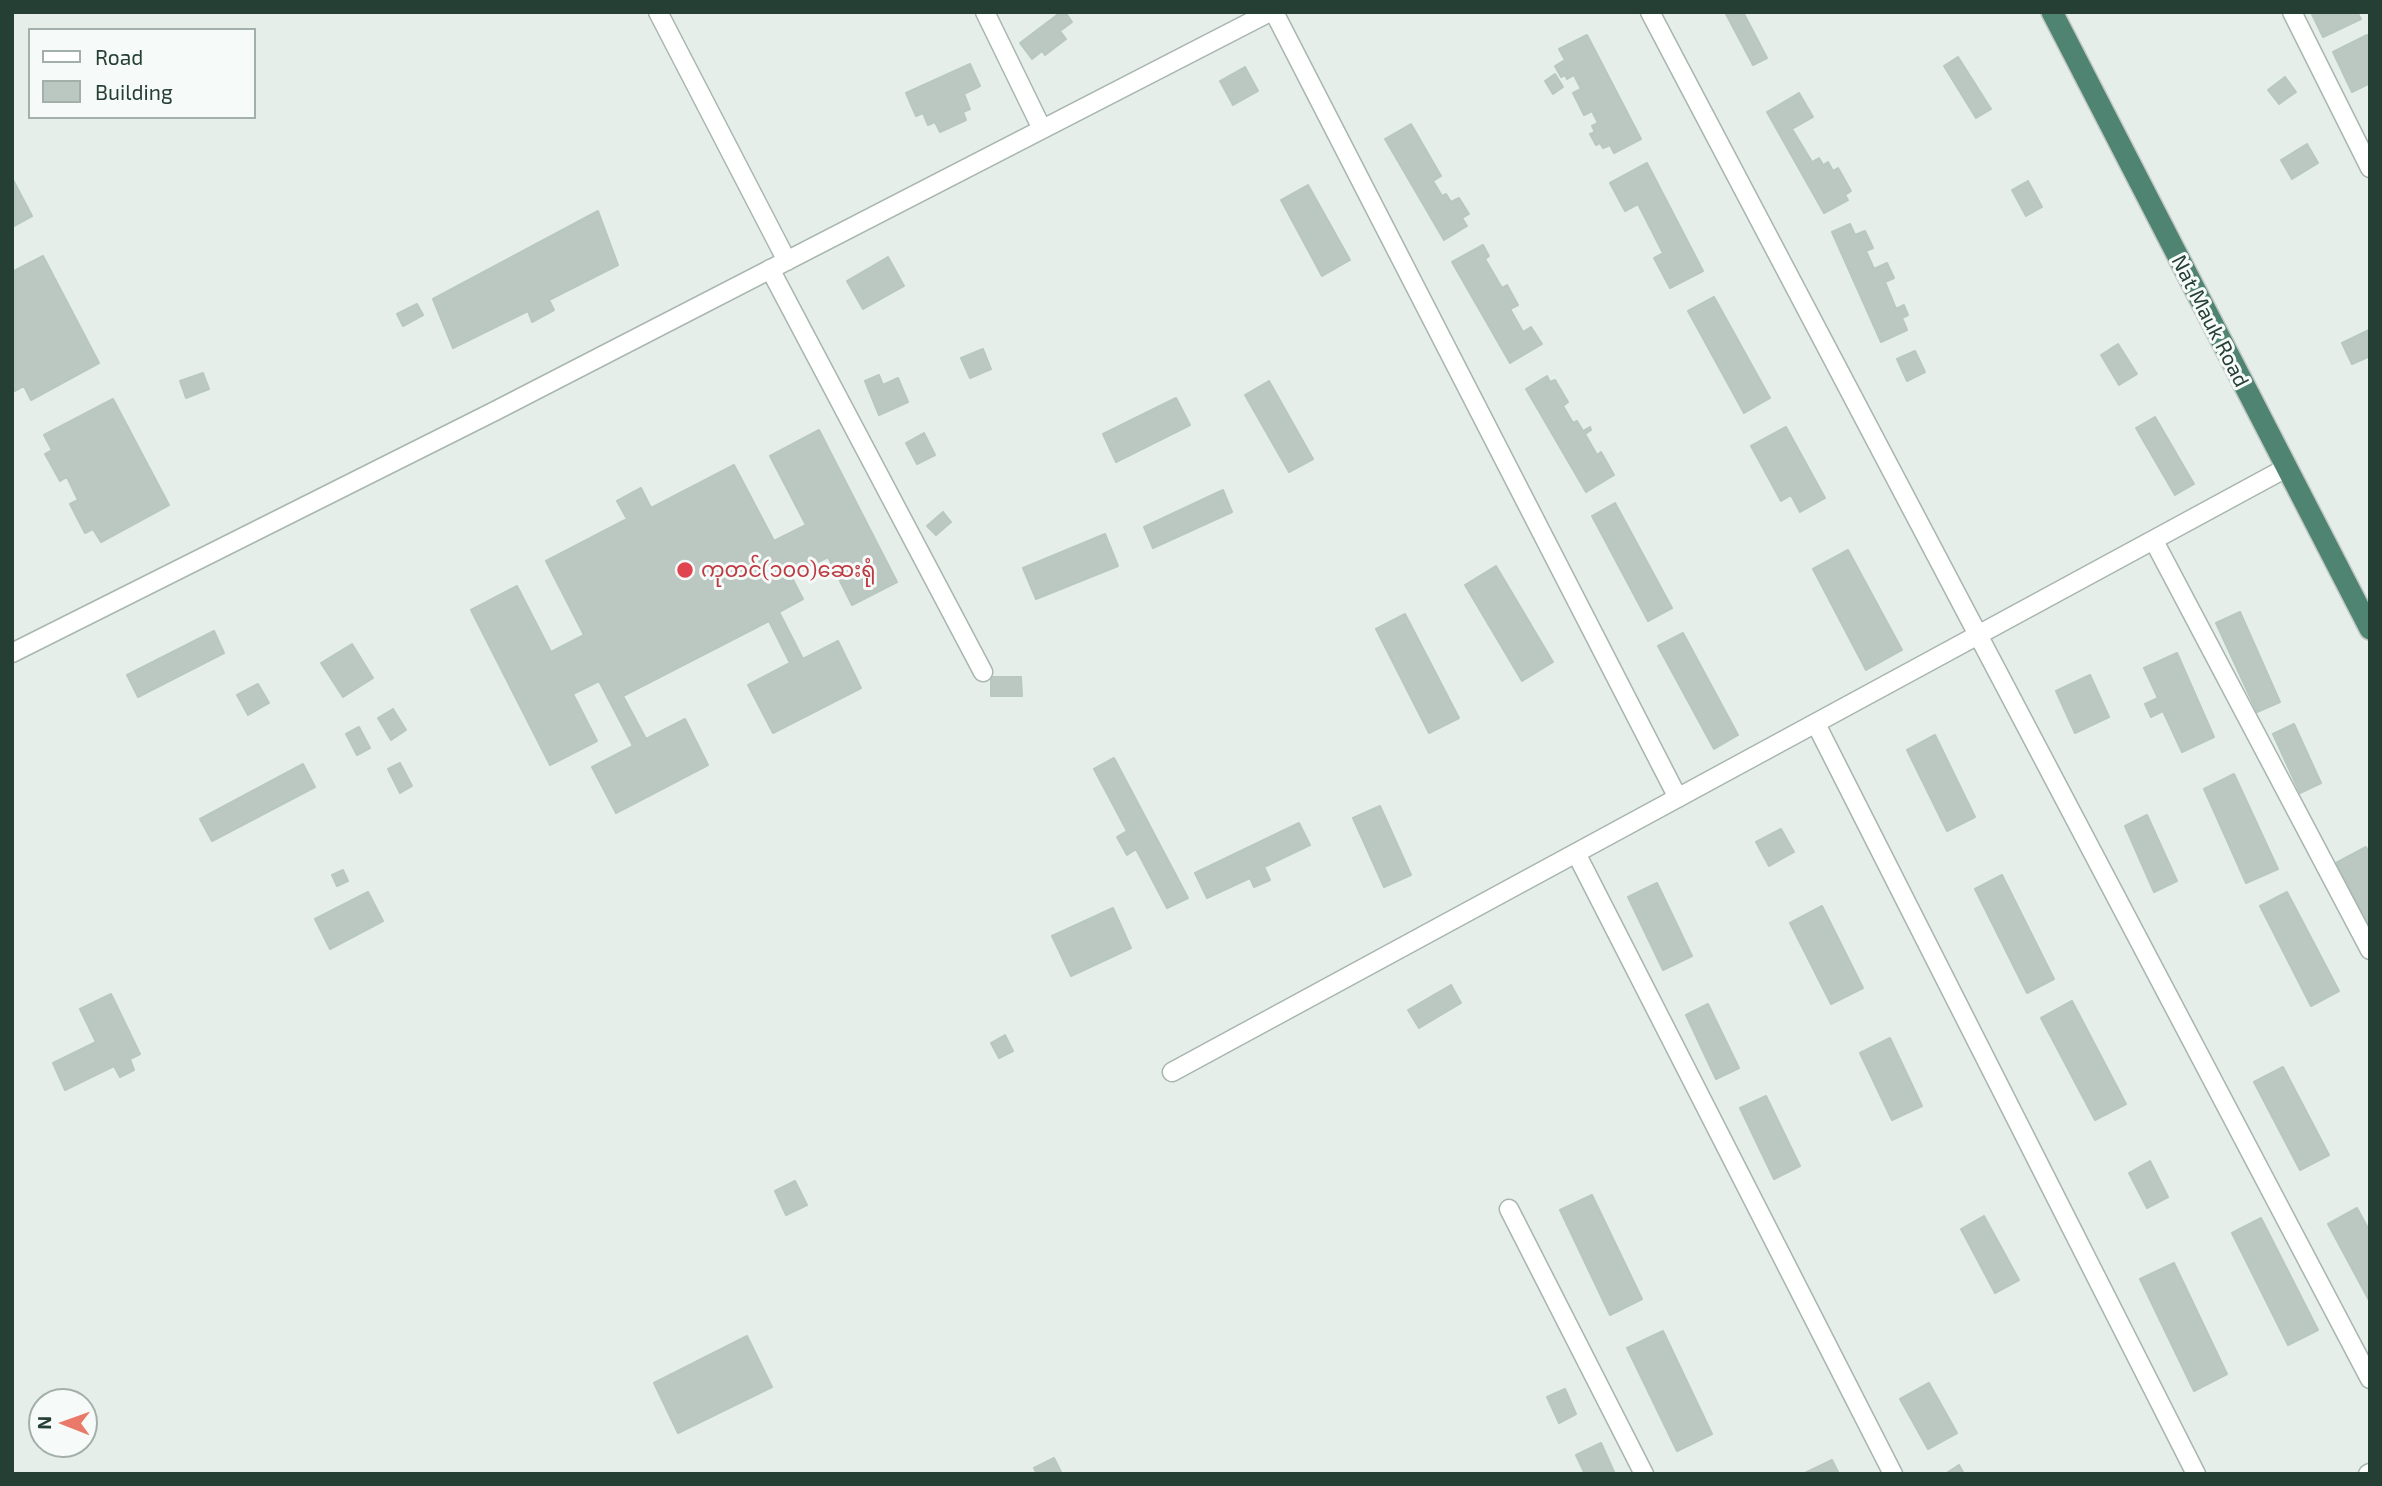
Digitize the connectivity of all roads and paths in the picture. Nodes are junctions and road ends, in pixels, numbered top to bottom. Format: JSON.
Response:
{"nodes":[{"id":1,"x":658,"y":12,"type":"edge"},
{"id":2,"x":985,"y":12,"type":"edge"},
{"id":3,"x":1272,"y":12,"type":"edge"},
{"id":4,"x":1650,"y":12,"type":"edge"},
{"id":5,"x":2052,"y":12,"type":"edge"},
{"id":6,"x":2292,"y":12,"type":"edge"},
{"id":7,"x":1042,"y":130,"type":"junction"},
{"id":8,"x":2362,"y":136,"type":"edge"},
{"id":9,"x":2370,"y":168,"type":"edge"},
{"id":10,"x":787,"y":261,"type":"junction"},
{"id":11,"x":770,"y":269,"type":"junction"},
{"id":12,"x":2286,"y":468,"type":"junction"},
{"id":13,"x":2154,"y":541,"type":"junction"},
{"id":14,"x":2370,"y":629,"type":"edge"},
{"id":15,"x":1978,"y":636,"type":"junction"},
{"id":16,"x":12,"y":653,"type":"edge"},
{"id":17,"x":982,"y":673,"type":"dead end"},
{"id":18,"x":1816,"y":724,"type":"junction"},
{"id":19,"x":1678,"y":798,"type":"junction"},
{"id":20,"x":1576,"y":853,"type":"junction"},
{"id":21,"x":2370,"y":950,"type":"edge"},
{"id":22,"x":1172,"y":1072,"type":"dead end"},
{"id":23,"x":1509,"y":1209,"type":"dead end"},
{"id":24,"x":2370,"y":1379,"type":"edge"},
{"id":25,"x":1644,"y":1474,"type":"edge"},
{"id":26,"x":1893,"y":1474,"type":"edge"},
{"id":27,"x":2196,"y":1474,"type":"edge"}],
"edges":[{"from":1,"to":10,"type":"street"},
{"from":2,"to":7,"type":"street"},
{"from":3,"to":7,"type":"street"},
{"from":3,"to":19,"type":"street"},
{"from":4,"to":15,"type":"street"},
{"from":5,"to":12,"type":"highway","name":"Nat Mauk Road"},
{"from":6,"to":8,"type":"street"},
{"from":7,"to":10,"type":"street"},
{"from":8,"to":9,"type":"street"},
{"from":10,"to":11,"type":"street"},
{"from":11,"to":16,"type":"street"},
{"from":11,"to":17,"type":"street"},
{"from":12,"to":13,"type":"street"},
{"from":12,"to":14,"type":"highway","name":"Nat Mauk Road"},
{"from":13,"to":15,"type":"street"},
{"from":13,"to":21,"type":"street"},
{"from":15,"to":18,"type":"street"},
{"from":15,"to":24,"type":"street"},
{"from":18,"to":19,"type":"street"},
{"from":18,"to":27,"type":"street"},
{"from":19,"to":20,"type":"street"},
{"from":20,"to":22,"type":"street"},
{"from":20,"to":26,"type":"street"},
{"from":23,"to":25,"type":"street"}]}
